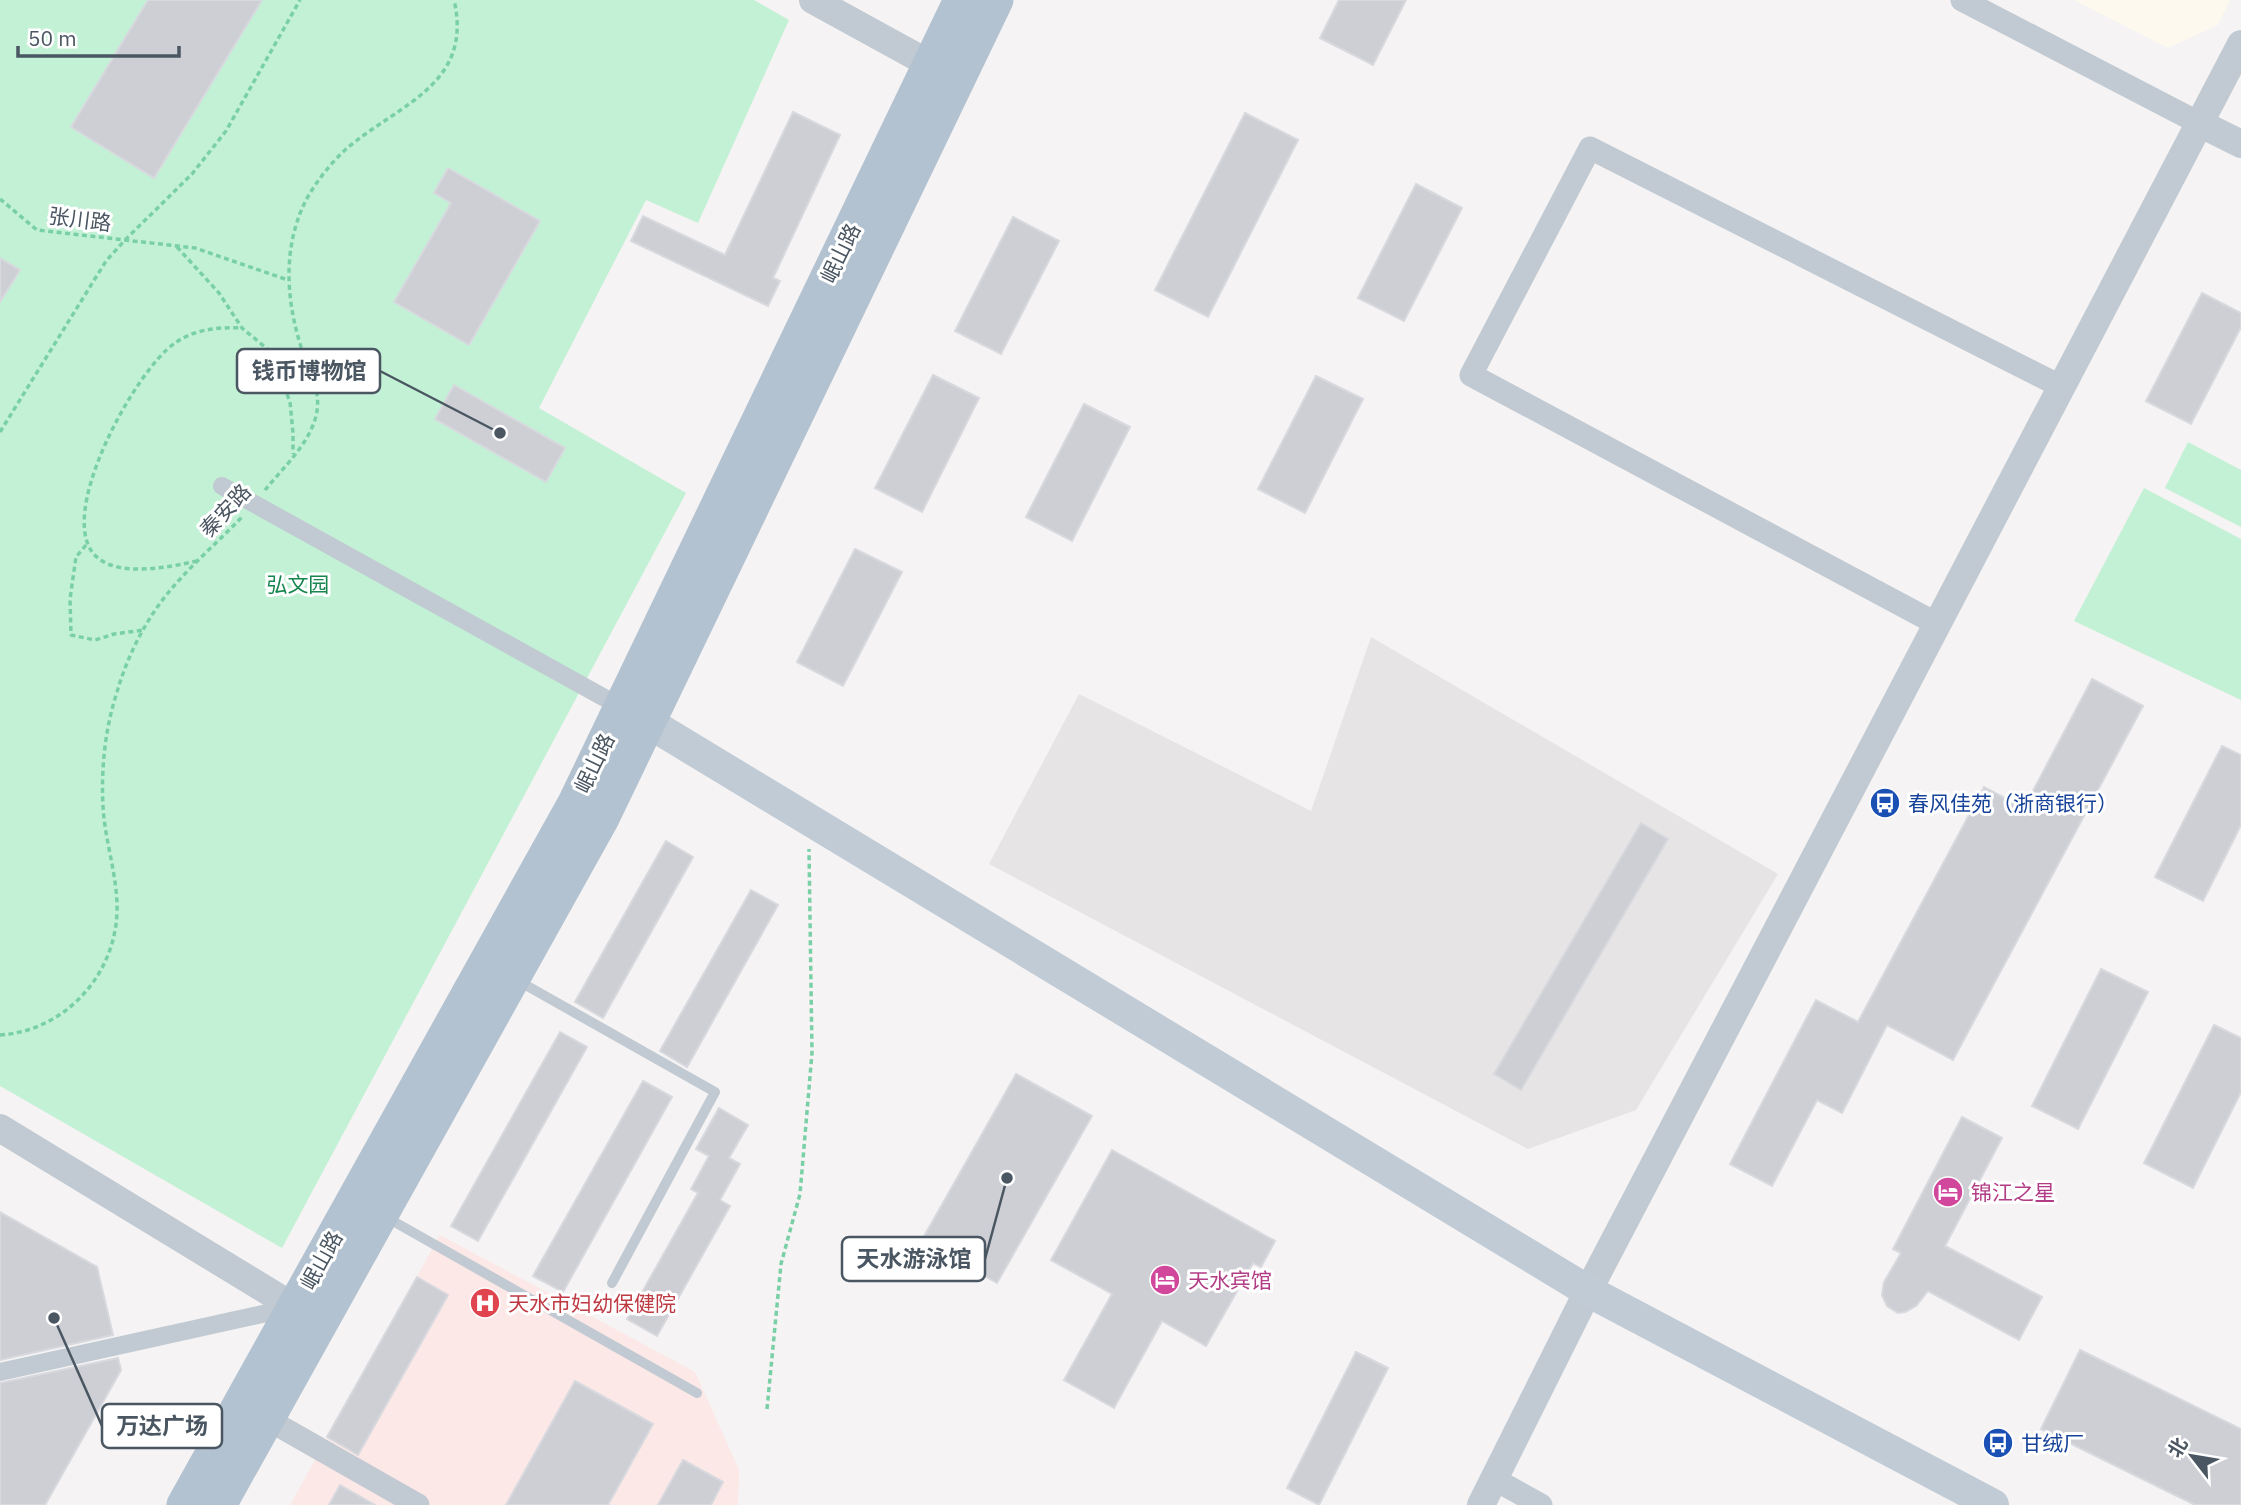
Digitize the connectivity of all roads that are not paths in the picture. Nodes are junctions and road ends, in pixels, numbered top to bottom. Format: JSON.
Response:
{"nodes":[{"id":1,"x":813,"y":0,"type":"edge"},
{"id":2,"x":961,"y":0,"type":"edge"},
{"id":3,"x":996,"y":0,"type":"edge"},
{"id":4,"x":1962,"y":0,"type":"edge"},
{"id":5,"x":2241,"y":44,"type":"edge"},
{"id":6,"x":944,"y":72,"type":"junction"},
{"id":7,"x":2199,"y":123,"type":"junction"},
{"id":8,"x":2241,"y":144,"type":"edge"},
{"id":9,"x":2062,"y":387,"type":"junction"},
{"id":10,"x":222,"y":486,"type":"dead end"},
{"id":11,"x":1937,"y":624,"type":"junction"},
{"id":12,"x":635,"y":715,"type":"junction"},
{"id":13,"x":513,"y":978,"type":"junction"},
{"id":14,"x":0,"y":1128,"type":"edge"},
{"id":15,"x":381,"y":1214,"type":"junction"},
{"id":16,"x":612,"y":1283,"type":"dead end"},
{"id":17,"x":1588,"y":1291,"type":"junction"},
{"id":18,"x":294,"y":1307,"type":"junction"},
{"id":19,"x":0,"y":1372,"type":"edge"},
{"id":20,"x":698,"y":1393,"type":"dead end"},
{"id":21,"x":267,"y":1419,"type":"junction"},
{"id":22,"x":1494,"y":1479,"type":"junction"},
{"id":23,"x":184,"y":1505,"type":"edge"},
{"id":24,"x":219,"y":1505,"type":"edge"},
{"id":25,"x":418,"y":1505,"type":"edge"},
{"id":26,"x":1481,"y":1505,"type":"edge"},
{"id":27,"x":1541,"y":1505,"type":"edge"},
{"id":28,"x":1993,"y":1505,"type":"edge"}],
"edges":[{"from":1,"to":6,"type":"street"},
{"from":2,"to":6,"type":"main road","name":"岷山路"},
{"from":3,"to":6,"type":"main road","name":"岷山路"},
{"from":4,"to":7,"type":"street"},
{"from":5,"to":7,"type":"street"},
{"from":6,"to":12,"type":"main road","name":"岷山路"},
{"from":7,"to":8,"type":"street"},
{"from":7,"to":9,"type":"street"},
{"from":9,"to":11,"type":"street"},
{"from":9,"to":11,"type":"street"},
{"from":10,"to":12,"type":"street"},
{"from":11,"to":17,"type":"street"},
{"from":12,"to":13,"type":"main road","name":"岷山路"},
{"from":12,"to":17,"type":"main road"},
{"from":12,"to":18,"type":"main road","name":"岷山路"},
{"from":13,"to":15,"type":"main road","name":"岷山路"},
{"from":13,"to":16,"type":"lane"},
{"from":14,"to":18,"type":"street"},
{"from":15,"to":20,"type":"lane"},
{"from":15,"to":21,"type":"main road","name":"岷山路"},
{"from":17,"to":22,"type":"street"},
{"from":17,"to":28,"type":"main road"},
{"from":18,"to":19,"type":"street"},
{"from":18,"to":23,"type":"main road","name":"岷山路"},
{"from":21,"to":24,"type":"main road","name":"岷山路"},
{"from":21,"to":25,"type":"street"},
{"from":22,"to":26,"type":"street"},
{"from":22,"to":27,"type":"street"}]}
